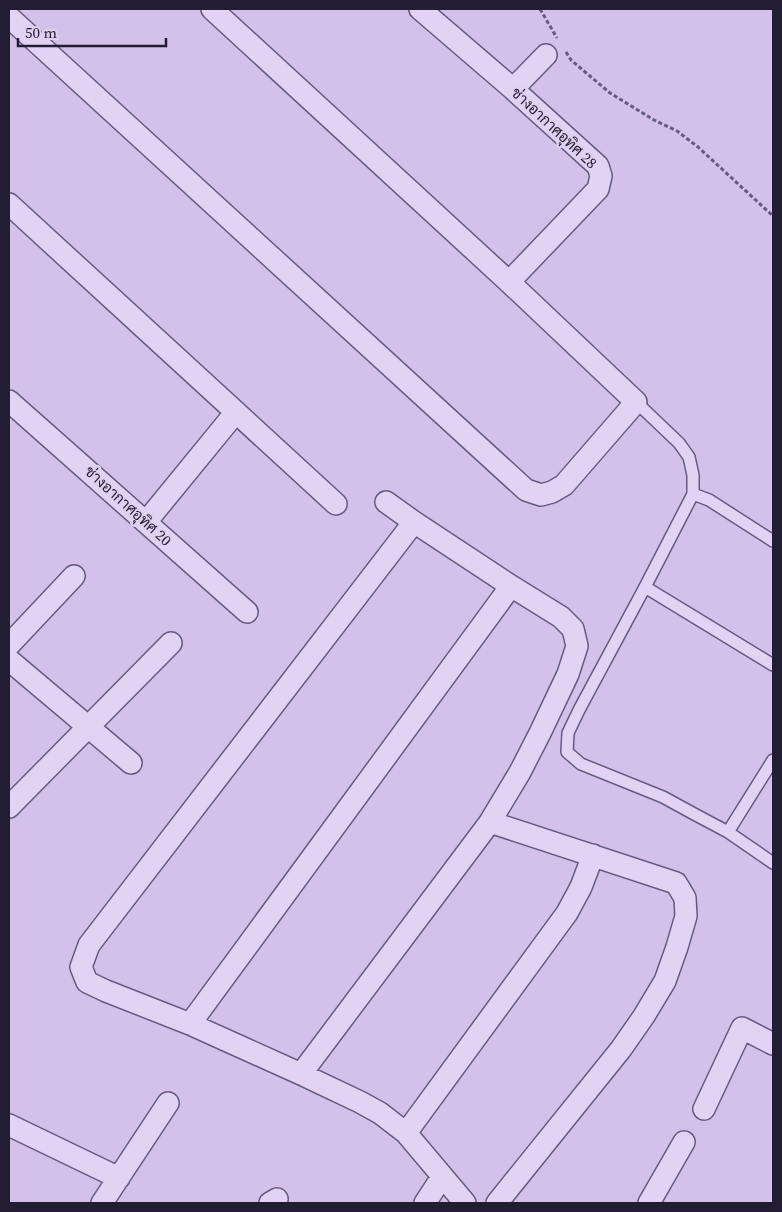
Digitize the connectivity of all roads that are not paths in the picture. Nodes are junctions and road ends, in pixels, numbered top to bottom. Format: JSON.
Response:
{"nodes":[{"id":1,"x":212,"y":9,"type":"edge"},
{"id":2,"x":420,"y":9,"type":"edge"},
{"id":3,"x":9,"y":17,"type":"edge"},
{"id":4,"x":546,"y":54,"type":"dead end"},
{"id":5,"x":513,"y":89,"type":"junction"},
{"id":6,"x":9,"y":205,"type":"edge"},
{"id":7,"x":509,"y":282,"type":"junction"},
{"id":8,"x":9,"y":401,"type":"edge"},
{"id":9,"x":636,"y":402,"type":"junction"},
{"id":10,"x":236,"y":412,"type":"junction"},
{"id":11,"x":693,"y":494,"type":"junction"},
{"id":12,"x":386,"y":502,"type":"dead end"},
{"id":13,"x":336,"y":504,"type":"dead end"},
{"id":14,"x":146,"y":522,"type":"junction"},
{"id":15,"x":414,"y":522,"type":"junction"},
{"id":16,"x":773,"y":541,"type":"edge"},
{"id":17,"x":74,"y":576,"type":"dead end"},
{"id":18,"x":511,"y":586,"type":"junction"},
{"id":19,"x":645,"y":587,"type":"junction"},
{"id":20,"x":247,"y":612,"type":"dead end"},
{"id":21,"x":171,"y":643,"type":"dead end"},
{"id":22,"x":9,"y":644,"type":"edge"},
{"id":23,"x":9,"y":660,"type":"edge"},
{"id":24,"x":773,"y":665,"type":"edge"},
{"id":25,"x":88,"y":727,"type":"junction"},
{"id":26,"x":773,"y":760,"type":"edge"},
{"id":27,"x":131,"y":763,"type":"dead end"},
{"id":28,"x":9,"y":807,"type":"edge"},
{"id":29,"x":490,"y":822,"type":"junction"},
{"id":30,"x":728,"y":832,"type":"junction"},
{"id":31,"x":593,"y":855,"type":"junction"},
{"id":32,"x":773,"y":863,"type":"edge"},
{"id":33,"x":190,"y":1024,"type":"junction"},
{"id":34,"x":773,"y":1044,"type":"edge"},
{"id":35,"x":301,"y":1074,"type":"junction"},
{"id":36,"x":168,"y":1103,"type":"dead end"},
{"id":37,"x":704,"y":1109,"type":"dead end"},
{"id":38,"x":9,"y":1125,"type":"edge"},
{"id":39,"x":406,"y":1133,"type":"junction"},
{"id":40,"x":684,"y":1142,"type":"dead end"},
{"id":41,"x":442,"y":1177,"type":"junction"},
{"id":42,"x":119,"y":1178,"type":"junction"},
{"id":43,"x":102,"y":1203,"type":"edge"},
{"id":44,"x":425,"y":1203,"type":"edge"},
{"id":45,"x":465,"y":1203,"type":"edge"},
{"id":46,"x":497,"y":1203,"type":"edge"},
{"id":47,"x":649,"y":1203,"type":"edge"}],
"edges":[{"from":1,"to":7,"type":"street"},
{"from":2,"to":5,"type":"street","name":"ช่างอากาศอุทิศ 28"},
{"from":3,"to":9,"type":"street"},
{"from":4,"to":5,"type":"street"},
{"from":5,"to":7,"type":"street","name":"ช่างอากาศอุทิศ 28"},
{"from":6,"to":10,"type":"street"},
{"from":7,"to":9,"type":"street"},
{"from":8,"to":14,"type":"street","name":"ช่างอากาศอุทิศ 20"},
{"from":9,"to":11,"type":"lane"},
{"from":10,"to":13,"type":"street"},
{"from":10,"to":14,"type":"street"},
{"from":11,"to":16,"type":"lane"},
{"from":11,"to":19,"type":"lane"},
{"from":12,"to":15,"type":"street"},
{"from":14,"to":20,"type":"street","name":"ช่างอากาศอุทิศ 20"},
{"from":15,"to":18,"type":"street"},
{"from":15,"to":33,"type":"street"},
{"from":17,"to":22,"type":"street"},
{"from":18,"to":29,"type":"street"},
{"from":18,"to":33,"type":"street"},
{"from":19,"to":24,"type":"lane"},
{"from":19,"to":30,"type":"lane"},
{"from":21,"to":25,"type":"street"},
{"from":23,"to":25,"type":"street"},
{"from":25,"to":27,"type":"street"},
{"from":25,"to":28,"type":"street"},
{"from":26,"to":30,"type":"lane"},
{"from":29,"to":31,"type":"street"},
{"from":29,"to":35,"type":"street"},
{"from":30,"to":32,"type":"lane"},
{"from":31,"to":39,"type":"street"},
{"from":31,"to":46,"type":"street"},
{"from":33,"to":35,"type":"street"},
{"from":34,"to":37,"type":"street"},
{"from":35,"to":39,"type":"street"},
{"from":36,"to":42,"type":"street"},
{"from":38,"to":42,"type":"street"},
{"from":39,"to":41,"type":"street"},
{"from":40,"to":47,"type":"street"},
{"from":41,"to":44,"type":"street"},
{"from":41,"to":45,"type":"street"},
{"from":42,"to":43,"type":"street"}]}
